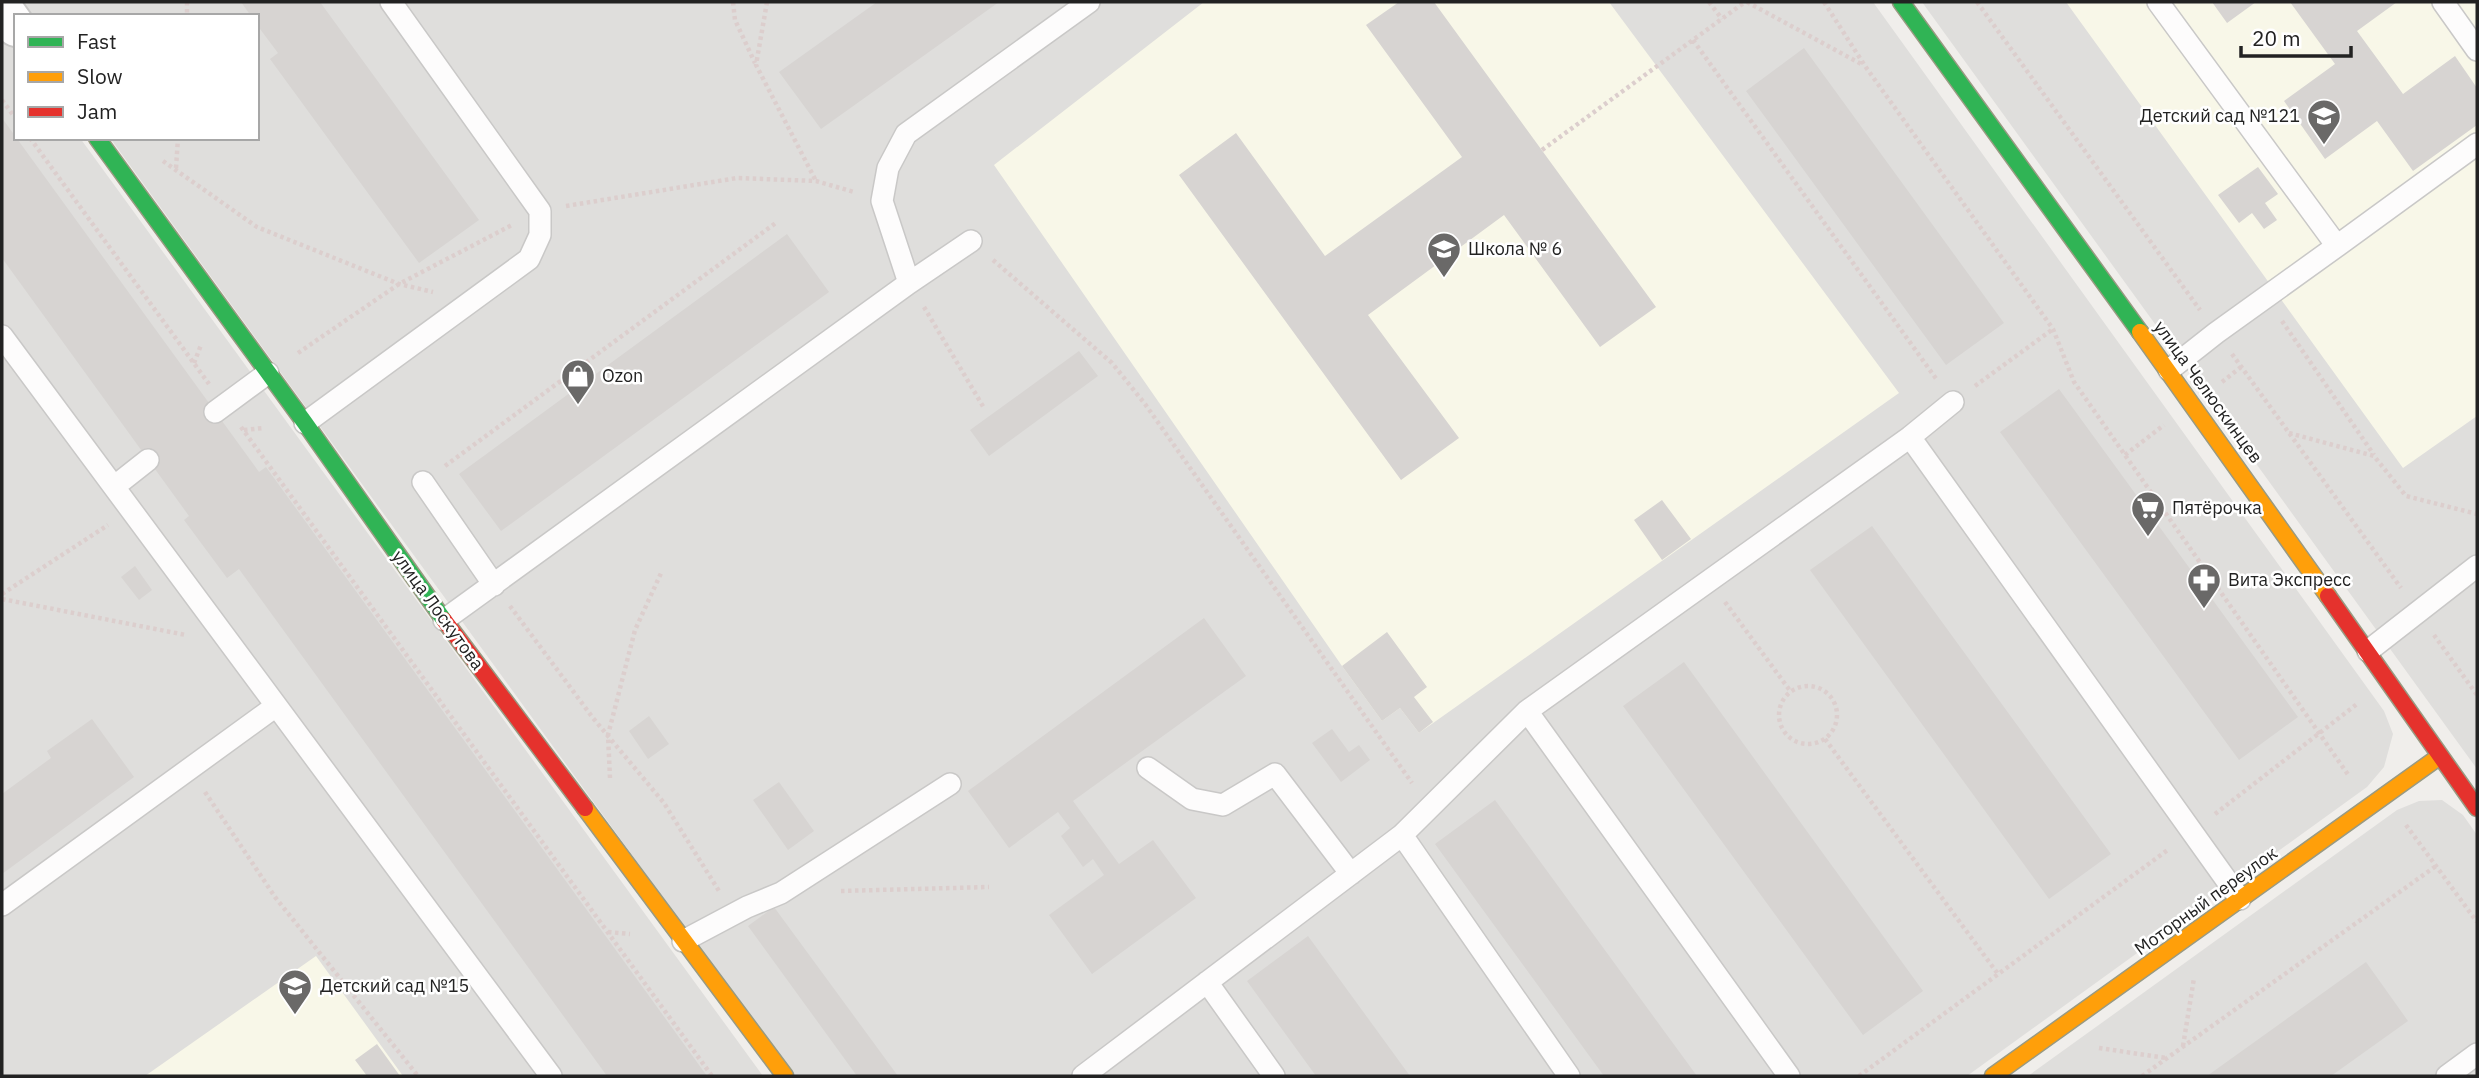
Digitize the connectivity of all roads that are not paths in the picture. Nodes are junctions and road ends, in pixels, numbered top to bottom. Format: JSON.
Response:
{"nodes":[{"id":1,"x":391,"y":2,"type":"edge"},
{"id":2,"x":1089,"y":2,"type":"edge"},
{"id":3,"x":1901,"y":2,"type":"edge"},
{"id":4,"x":2158,"y":2,"type":"edge"},
{"id":5,"x":2442,"y":2,"type":"edge"},
{"id":6,"x":2,"y":7,"type":"edge"},
{"id":7,"x":14,"y":24,"type":"edge"},
{"id":8,"x":2477,"y":50,"type":"edge"},
{"id":9,"x":98,"y":140,"type":"edge"},
{"id":10,"x":2477,"y":144,"type":"edge"},
{"id":11,"x":971,"y":241,"type":"road end"},
{"id":12,"x":2337,"y":246,"type":"junction"},
{"id":13,"x":909,"y":283,"type":"junction"},
{"id":14,"x":2,"y":335,"type":"edge"},
{"id":15,"x":2169,"y":370,"type":"junction"},
{"id":16,"x":268,"y":373,"type":"junction"},
{"id":17,"x":1953,"y":402,"type":"road end"},
{"id":18,"x":220,"y":409,"type":"road end"},
{"id":19,"x":305,"y":423,"type":"junction"},
{"id":20,"x":1910,"y":437,"type":"junction"},
{"id":21,"x":148,"y":460,"type":"dead end"},
{"id":22,"x":423,"y":482,"type":"road end"},
{"id":23,"x":115,"y":486,"type":"junction"},
{"id":24,"x":2477,"y":566,"type":"edge"},
{"id":25,"x":494,"y":585,"type":"junction"},
{"id":26,"x":444,"y":620,"type":"junction"},
{"id":27,"x":2368,"y":651,"type":"junction"},
{"id":28,"x":276,"y":706,"type":"junction"},
{"id":29,"x":1527,"y":710,"type":"junction"},
{"id":30,"x":2440,"y":756,"type":"junction"},
{"id":31,"x":1148,"y":768,"type":"dead end"},
{"id":32,"x":950,"y":784,"type":"dead end"},
{"id":33,"x":2477,"y":808,"type":"edge"},
{"id":34,"x":1402,"y":835,"type":"junction"},
{"id":35,"x":1351,"y":874,"type":"junction"},
{"id":36,"x":2240,"y":899,"type":"junction"},
{"id":37,"x":2,"y":905,"type":"edge"},
{"id":38,"x":683,"y":941,"type":"junction"},
{"id":39,"x":1206,"y":982,"type":"junction"},
{"id":40,"x":2477,"y":1054,"type":"edge"},
{"id":41,"x":551,"y":1076,"type":"edge"},
{"id":42,"x":785,"y":1076,"type":"edge"},
{"id":43,"x":1083,"y":1076,"type":"edge"},
{"id":44,"x":1274,"y":1076,"type":"edge"},
{"id":45,"x":1569,"y":1076,"type":"edge"},
{"id":46,"x":1790,"y":1076,"type":"edge"},
{"id":47,"x":1993,"y":1076,"type":"edge"},
{"id":48,"x":2447,"y":1076,"type":"edge"}],
"edges":[{"from":1,"to":19,"type":"lane"},
{"from":2,"to":13,"type":"lane"},
{"from":3,"to":15,"type":"street","name":"улица Челюскинцев"},
{"from":4,"to":12,"type":"lane"},
{"from":5,"to":8,"type":"lane"},
{"from":6,"to":7,"type":"street"},
{"from":9,"to":16,"type":"street","name":"улица Лоскутова"},
{"from":10,"to":12,"type":"lane"},
{"from":11,"to":13,"type":"lane"},
{"from":12,"to":15,"type":"lane"},
{"from":13,"to":25,"type":"lane"},
{"from":14,"to":23,"type":"lane"},
{"from":15,"to":27,"type":"street","name":"улица Челюскинцев"},
{"from":16,"to":18,"type":"lane"},
{"from":16,"to":19,"type":"street","name":"улица Лоскутова"},
{"from":17,"to":20,"type":"lane"},
{"from":19,"to":26,"type":"street","name":"улица Лоскутова"},
{"from":20,"to":29,"type":"lane"},
{"from":20,"to":36,"type":"lane"},
{"from":21,"to":23,"type":"lane"},
{"from":22,"to":25,"type":"lane"},
{"from":23,"to":28,"type":"lane"},
{"from":24,"to":27,"type":"lane"},
{"from":25,"to":26,"type":"lane"},
{"from":26,"to":38,"type":"street","name":"улица Лоскутова"},
{"from":27,"to":30,"type":"street","name":"улица Челюскинцев"},
{"from":28,"to":37,"type":"lane"},
{"from":28,"to":41,"type":"lane"},
{"from":29,"to":34,"type":"lane"},
{"from":29,"to":46,"type":"lane"},
{"from":30,"to":33,"type":"street","name":"улица Челюскинцев"},
{"from":30,"to":36,"type":"street","name":"Моторный переулок"},
{"from":31,"to":35,"type":"lane"},
{"from":32,"to":38,"type":"lane"},
{"from":34,"to":35,"type":"lane"},
{"from":34,"to":45,"type":"lane"},
{"from":35,"to":39,"type":"lane"},
{"from":36,"to":47,"type":"street","name":"Моторный переулок"},
{"from":38,"to":42,"type":"street","name":"улица Лоскутова"},
{"from":39,"to":43,"type":"lane"},
{"from":39,"to":44,"type":"lane"},
{"from":40,"to":48,"type":"lane"}]}
